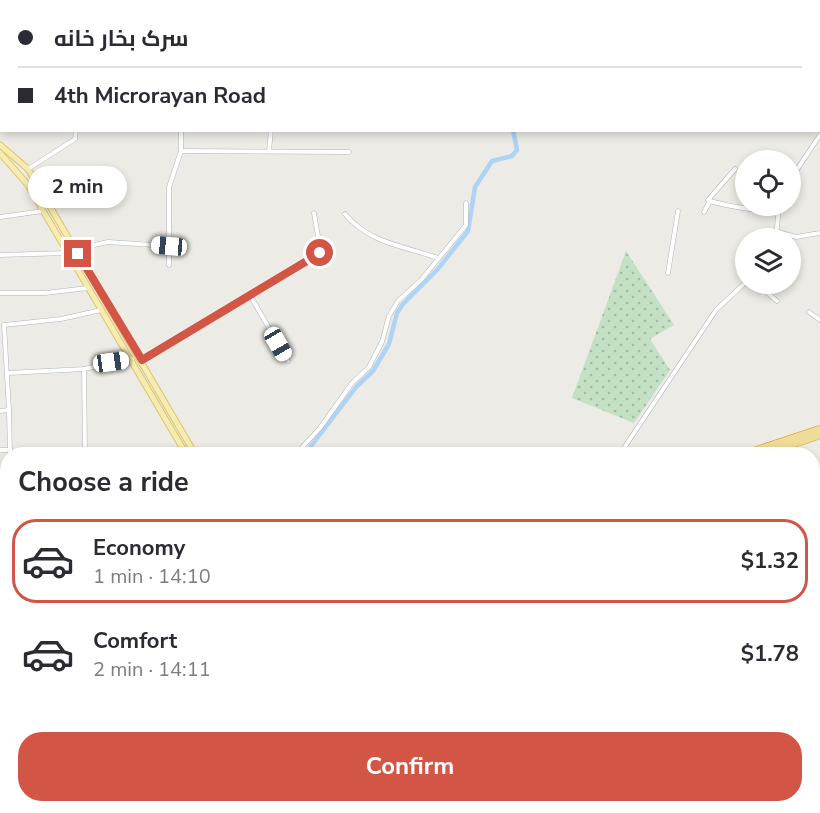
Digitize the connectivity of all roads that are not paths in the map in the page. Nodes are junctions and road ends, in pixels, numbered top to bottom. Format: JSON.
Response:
{"nodes":[{"id":1,"x":76,"y":132,"type":"edge"},
{"id":2,"x":181,"y":132,"type":"edge"},
{"id":3,"x":272,"y":132,"type":"edge"},
{"id":4,"x":820,"y":136,"type":"edge"},
{"id":5,"x":0,"y":145,"type":"edge"},
{"id":6,"x":181,"y":151,"type":"junction"},
{"id":7,"x":269,"y":151,"type":"junction"},
{"id":8,"x":349,"y":152,"type":"dead end"},
{"id":9,"x":0,"y":153,"type":"edge"},
{"id":10,"x":801,"y":164,"type":"edge"},
{"id":11,"x":28,"y":169,"type":"junction"},
{"id":12,"x":735,"y":169,"type":"dead end"},
{"id":13,"x":710,"y":201,"type":"junction"},
{"id":14,"x":466,"y":202,"type":"dead end"},
{"id":15,"x":735,"y":208,"type":"edge"},
{"id":16,"x":44,"y":211,"type":"junction"},
{"id":17,"x":678,"y":211,"type":"dead end"},
{"id":18,"x":704,"y":212,"type":"dead end"},
{"id":19,"x":314,"y":213,"type":"dead end"},
{"id":20,"x":345,"y":214,"type":"dead end"},
{"id":21,"x":0,"y":217,"type":"edge"},
{"id":22,"x":820,"y":233,"type":"edge"},
{"id":23,"x":801,"y":236,"type":"edge"},
{"id":24,"x":169,"y":246,"type":"junction"},
{"id":25,"x":76,"y":251,"type":"junction"},
{"id":26,"x":0,"y":255,"type":"edge"},
{"id":27,"x":69,"y":256,"type":"junction"},
{"id":28,"x":438,"y":258,"type":"junction"},
{"id":29,"x":169,"y":265,"type":"dead end"},
{"id":30,"x":668,"y":273,"type":"dead end"},
{"id":31,"x":88,"y":288,"type":"junction"},
{"id":32,"x":735,"y":292,"type":"edge"},
{"id":33,"x":0,"y":293,"type":"edge"},
{"id":34,"x":769,"y":294,"type":"edge"},
{"id":35,"x":250,"y":295,"type":"junction"},
{"id":36,"x":777,"y":301,"type":"dead end"},
{"id":37,"x":101,"y":310,"type":"junction"},
{"id":38,"x":809,"y":312,"type":"dead end"},
{"id":39,"x":820,"y":320,"type":"edge"},
{"id":40,"x":2,"y":324,"type":"edge"},
{"id":41,"x":132,"y":359,"type":"junction"},
{"id":42,"x":142,"y":360,"type":"junction"},
{"id":43,"x":288,"y":361,"type":"dead end"},
{"id":44,"x":84,"y":369,"type":"junction"},
{"id":45,"x":8,"y":373,"type":"junction"},
{"id":46,"x":0,"y":411,"type":"edge"},
{"id":47,"x":9,"y":411,"type":"junction"},
{"id":48,"x":820,"y":429,"type":"edge"},
{"id":49,"x":820,"y":435,"type":"edge"},
{"id":50,"x":10,"y":447,"type":"edge"},
{"id":51,"x":85,"y":447,"type":"edge"},
{"id":52,"x":182,"y":447,"type":"edge"},
{"id":53,"x":191,"y":447,"type":"edge"},
{"id":54,"x":302,"y":447,"type":"edge"},
{"id":55,"x":625,"y":447,"type":"edge"},
{"id":56,"x":766,"y":447,"type":"edge"},
{"id":57,"x":784,"y":447,"type":"edge"}],
"edges":[{"from":1,"to":11,"type":"street"},
{"from":2,"to":6,"type":"street"},
{"from":3,"to":7,"type":"street"},
{"from":4,"to":10,"type":"street"},
{"from":5,"to":11,"type":"main road"},
{"from":6,"to":7,"type":"street"},
{"from":6,"to":24,"type":"street"},
{"from":7,"to":8,"type":"street"},
{"from":9,"to":16,"type":"main road"},
{"from":11,"to":25,"type":"main road"},
{"from":12,"to":13,"type":"street"},
{"from":13,"to":15,"type":"street"},
{"from":13,"to":18,"type":"street"},
{"from":14,"to":28,"type":"street"},
{"from":16,"to":21,"type":"street"},
{"from":16,"to":27,"type":"main road"},
{"from":17,"to":30,"type":"street"},
{"from":19,"to":35,"type":"street"},
{"from":20,"to":28,"type":"street"},
{"from":22,"to":23,"type":"street"},
{"from":24,"to":25,"type":"street"},
{"from":24,"to":29,"type":"street"},
{"from":25,"to":27,"type":"main road"},
{"from":25,"to":42,"type":"main road"},
{"from":26,"to":27,"type":"street"},
{"from":27,"to":31,"type":"main road"},
{"from":28,"to":54,"type":"street"},
{"from":31,"to":33,"type":"street"},
{"from":31,"to":37,"type":"main road"},
{"from":32,"to":55,"type":"street"},
{"from":34,"to":36,"type":"street"},
{"from":35,"to":42,"type":"street"},
{"from":35,"to":43,"type":"street"},
{"from":37,"to":40,"type":"street"},
{"from":37,"to":41,"type":"main road"},
{"from":38,"to":39,"type":"street"},
{"from":40,"to":45,"type":"street"},
{"from":41,"to":44,"type":"street"},
{"from":41,"to":52,"type":"main road"},
{"from":42,"to":53,"type":"main road"},
{"from":44,"to":45,"type":"street"},
{"from":44,"to":51,"type":"street"},
{"from":45,"to":47,"type":"street"},
{"from":46,"to":47,"type":"street"},
{"from":47,"to":50,"type":"street"},
{"from":48,"to":56,"type":"highway"},
{"from":49,"to":57,"type":"highway"}]}
